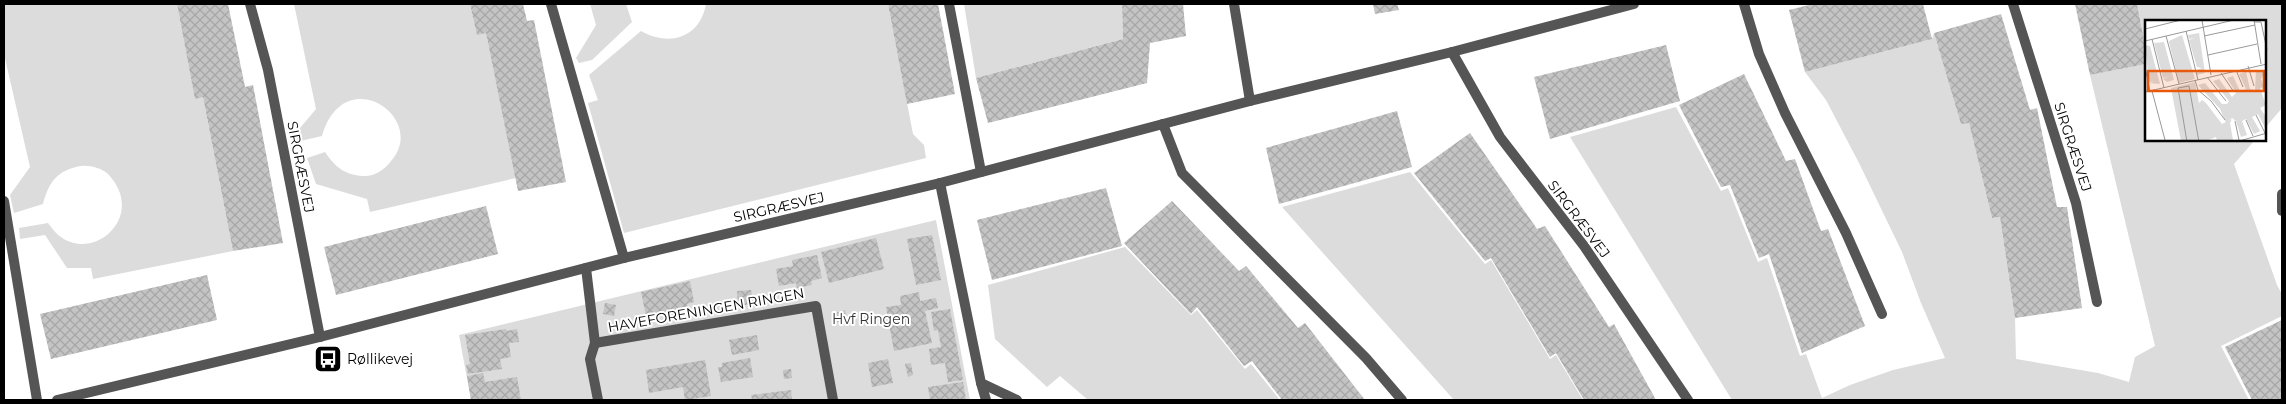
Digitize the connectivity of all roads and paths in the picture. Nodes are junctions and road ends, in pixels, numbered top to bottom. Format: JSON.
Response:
{"nodes":[{"id":1,"x":250,"y":4,"type":"edge"},
{"id":2,"x":551,"y":4,"type":"edge"},
{"id":3,"x":949,"y":4,"type":"edge"},
{"id":4,"x":1234,"y":4,"type":"edge"},
{"id":5,"x":1634,"y":4,"type":"edge"},
{"id":6,"x":1744,"y":4,"type":"edge"},
{"id":7,"x":2013,"y":4,"type":"edge"},
{"id":8,"x":1452,"y":52,"type":"junction"},
{"id":9,"x":1250,"y":101,"type":"junction"},
{"id":10,"x":1163,"y":124,"type":"junction"},
{"id":11,"x":981,"y":172,"type":"junction"},
{"id":12,"x":940,"y":184,"type":"junction"},
{"id":13,"x":2282,"y":194,"type":"edge"},
{"id":14,"x":4,"y":201,"type":"edge"},
{"id":15,"x":2282,"y":211,"type":"edge"},
{"id":16,"x":624,"y":258,"type":"junction"},
{"id":17,"x":586,"y":268,"type":"junction"},
{"id":18,"x":2097,"y":302,"type":"dead end"},
{"id":19,"x":1882,"y":314,"type":"dead end"},
{"id":20,"x":320,"y":336,"type":"junction"},
{"id":21,"x":596,"y":344,"type":"junction"},
{"id":22,"x":981,"y":384,"type":"junction"},
{"id":23,"x":89,"y":397,"type":"edge"},
{"id":24,"x":37,"y":400,"type":"edge"},
{"id":25,"x":57,"y":400,"type":"edge"},
{"id":26,"x":598,"y":400,"type":"edge"},
{"id":27,"x":833,"y":400,"type":"edge"},
{"id":28,"x":986,"y":400,"type":"edge"},
{"id":29,"x":1016,"y":400,"type":"edge"},
{"id":30,"x":1402,"y":400,"type":"edge"},
{"id":31,"x":1688,"y":400,"type":"edge"}],
"edges":[{"from":1,"to":20,"type":"street","name":"SIRGRÆSVEJ"},
{"from":2,"to":16,"type":"street"},
{"from":3,"to":11,"type":"street"},
{"from":4,"to":9,"type":"street"},
{"from":5,"to":8,"type":"street","name":"SIRGRÆSVEJ"},
{"from":6,"to":19,"type":"street"},
{"from":7,"to":18,"type":"street","name":"SIRGRÆSVEJ"},
{"from":8,"to":9,"type":"street","name":"SIRGRÆSVEJ"},
{"from":8,"to":31,"type":"street","name":"SIRGRÆSVEJ"},
{"from":9,"to":10,"type":"street","name":"SIRGRÆSVEJ"},
{"from":10,"to":11,"type":"street","name":"SIRGRÆSVEJ"},
{"from":10,"to":30,"type":"street"},
{"from":11,"to":12,"type":"street","name":"SIRGRÆSVEJ"},
{"from":12,"to":16,"type":"street","name":"SIRGRÆSVEJ"},
{"from":12,"to":22,"type":"street"},
{"from":13,"to":15,"type":"street"},
{"from":14,"to":24,"type":"street"},
{"from":16,"to":17,"type":"street","name":"SIRGRÆSVEJ"},
{"from":17,"to":20,"type":"street","name":"SIRGRÆSVEJ"},
{"from":17,"to":21,"type":"street","name":"HAVEFORENINGEN RINGEN"},
{"from":20,"to":23,"type":"street","name":"SIRGRÆSVEJ"},
{"from":21,"to":26,"type":"street","name":"HAVEFORENINGEN RINGEN"},
{"from":21,"to":27,"type":"street","name":"HAVEFORENINGEN RINGEN"},
{"from":22,"to":28,"type":"street"},
{"from":22,"to":29,"type":"street"},
{"from":23,"to":25,"type":"street","name":"SIRGRÆSVEJ"}]}
